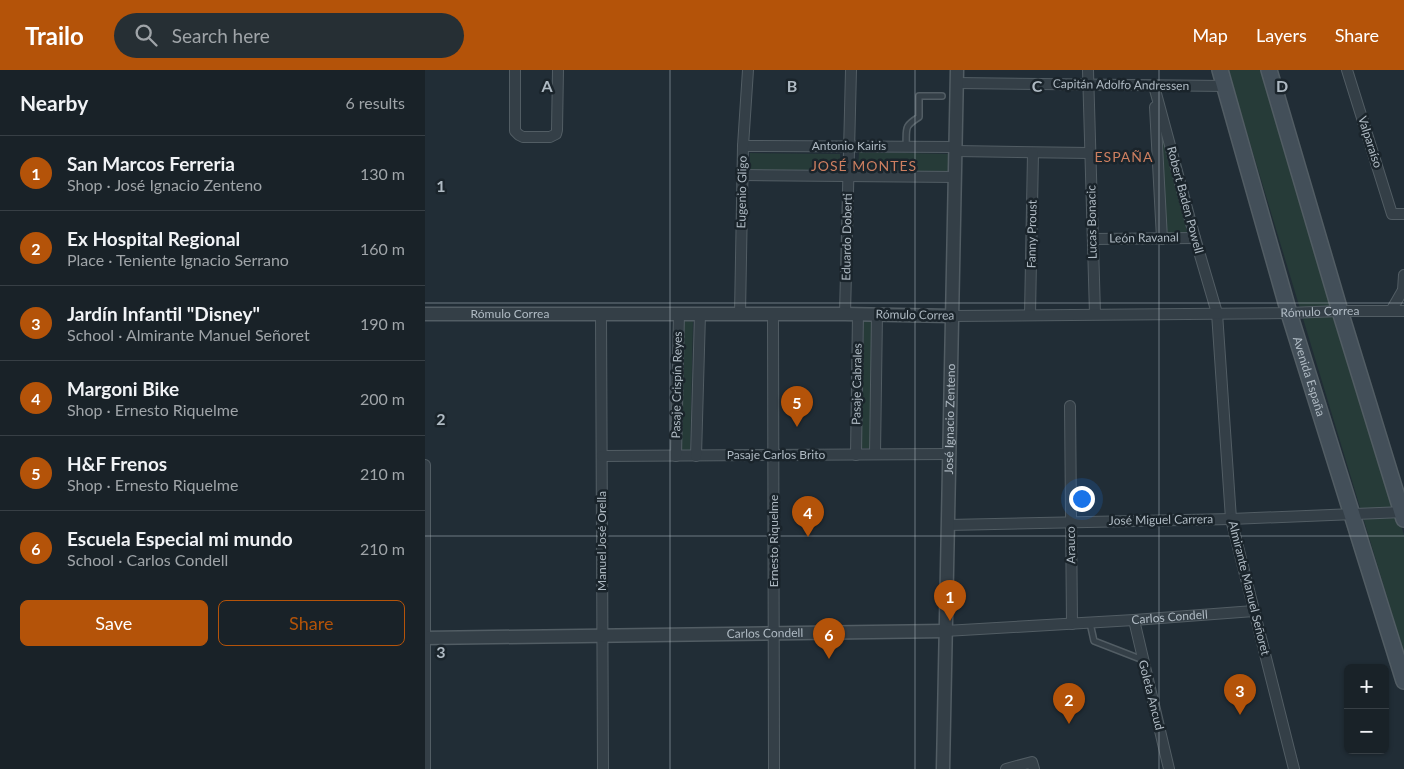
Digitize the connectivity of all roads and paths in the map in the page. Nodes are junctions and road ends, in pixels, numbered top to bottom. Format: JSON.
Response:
{"nodes":[{"id":1,"x":515,"y":70,"type":"edge"},
{"id":2,"x":558,"y":70,"type":"edge"},
{"id":3,"x":748,"y":70,"type":"edge"},
{"id":4,"x":851,"y":70,"type":"edge"},
{"id":5,"x":957,"y":70,"type":"edge"},
{"id":6,"x":1088,"y":70,"type":"edge"},
{"id":7,"x":1220,"y":70,"type":"edge"},
{"id":8,"x":1269,"y":70,"type":"edge"},
{"id":9,"x":1347,"y":70,"type":"edge"},
{"id":10,"x":957,"y":83,"type":"junction"},
{"id":11,"x":1089,"y":85,"type":"junction"},
{"id":12,"x":1154,"y":86,"type":"junction"},
{"id":13,"x":1225,"y":86,"type":"junction"},
{"id":14,"x":942,"y":96,"type":"dead end"},
{"id":15,"x":743,"y":146,"type":"junction"},
{"id":16,"x":849,"y":146,"type":"junction"},
{"id":17,"x":906,"y":146,"type":"junction"},
{"id":18,"x":956,"y":149,"type":"junction"},
{"id":19,"x":1090,"y":152,"type":"junction"},
{"id":20,"x":1033,"y":153,"type":"junction"},
{"id":21,"x":742,"y":175,"type":"junction"},
{"id":22,"x":849,"y":176,"type":"junction"},
{"id":23,"x":955,"y":177,"type":"junction"},
{"id":24,"x":1404,"y":214,"type":"edge"},
{"id":25,"x":1195,"y":238,"type":"junction"},
{"id":26,"x":1093,"y":239,"type":"junction"},
{"id":27,"x":1162,"y":239,"type":"junction"},
{"id":28,"x":1404,"y":275,"type":"edge"},
{"id":29,"x":1340,"y":311,"type":"junction"},
{"id":30,"x":1391,"y":311,"type":"junction"},
{"id":31,"x":1404,"y":311,"type":"edge"},
{"id":32,"x":601,"y":313,"type":"junction"},
{"id":33,"x":1217,"y":313,"type":"junction"},
{"id":34,"x":1289,"y":313,"type":"junction"},
{"id":35,"x":425,"y":314,"type":"edge"},
{"id":36,"x":679,"y":314,"type":"junction"},
{"id":37,"x":700,"y":314,"type":"junction"},
{"id":38,"x":740,"y":314,"type":"junction"},
{"id":39,"x":773,"y":314,"type":"junction"},
{"id":40,"x":852,"y":314,"type":"junction"},
{"id":41,"x":877,"y":314,"type":"junction"},
{"id":42,"x":1095,"y":314,"type":"junction"},
{"id":43,"x":1030,"y":315,"type":"junction"},
{"id":44,"x":952,"y":316,"type":"junction"},
{"id":45,"x":1070,"y":406,"type":"dead end"},
{"id":46,"x":875,"y":454,"type":"junction"},
{"id":47,"x":949,"y":454,"type":"junction"},
{"id":48,"x":773,"y":455,"type":"junction"},
{"id":49,"x":856,"y":455,"type":"junction"},
{"id":50,"x":602,"y":456,"type":"junction"},
{"id":51,"x":676,"y":456,"type":"junction"},
{"id":52,"x":696,"y":456,"type":"junction"},
{"id":53,"x":425,"y":465,"type":"edge"},
{"id":54,"x":425,"y":476,"type":"edge"},
{"id":55,"x":1351,"y":514,"type":"junction"},
{"id":56,"x":1403,"y":514,"type":"edge"},
{"id":57,"x":1231,"y":518,"type":"junction"},
{"id":58,"x":1071,"y":522,"type":"junction"},
{"id":59,"x":948,"y":525,"type":"junction"},
{"id":60,"x":1254,"y":611,"type":"junction"},
{"id":61,"x":1133,"y":620,"type":"junction"},
{"id":62,"x":1090,"y":623,"type":"junction"},
{"id":63,"x":1073,"y":624,"type":"junction"},
{"id":64,"x":945,"y":631,"type":"junction"},
{"id":65,"x":774,"y":633,"type":"junction"},
{"id":66,"x":602,"y":636,"type":"junction"},
{"id":67,"x":425,"y":638,"type":"edge"},
{"id":68,"x":1143,"y":660,"type":"junction"},
{"id":69,"x":1404,"y":681,"type":"edge"},
{"id":70,"x":1033,"y":766,"type":"edge"},
{"id":71,"x":425,"y":769,"type":"edge"},
{"id":72,"x":603,"y":769,"type":"edge"},
{"id":73,"x":774,"y":769,"type":"edge"},
{"id":74,"x":943,"y":769,"type":"edge"},
{"id":75,"x":1006,"y":769,"type":"edge"},
{"id":76,"x":1169,"y":769,"type":"edge"},
{"id":77,"x":1294,"y":769,"type":"edge"}],
"edges":[{"from":1,"to":2,"type":"street"},
{"from":3,"to":15,"type":"street","name":"Eugenio Gligo"},
{"from":4,"to":16,"type":"street","name":"Eduardo Doberti"},
{"from":5,"to":10,"type":"street","name":"José Ignacio Zenteno"},
{"from":6,"to":11,"type":"street","name":"Lucas Bonacic"},
{"from":7,"to":13,"type":"main road","name":"Avenida España"},
{"from":8,"to":29,"type":"main road"},
{"from":9,"to":24,"type":"street","name":"Valparaíso"},
{"from":10,"to":11,"type":"street","name":"Capitán Adolfo Andressen"},
{"from":10,"to":18,"type":"street","name":"José Ignacio Zenteno"},
{"from":11,"to":12,"type":"street","name":"Capitán Adolfo Andressen"},
{"from":11,"to":19,"type":"street","name":"Lucas Bonacic"},
{"from":12,"to":13,"type":"street","name":"Capitán Adolfo Andressen"},
{"from":12,"to":25,"type":"street","name":"Robert Baden Powell"},
{"from":12,"to":27,"type":"street"},
{"from":13,"to":34,"type":"main road","name":"Avenida España"},
{"from":14,"to":17,"type":"lane"},
{"from":15,"to":16,"type":"street","name":"Antonio Kairis"},
{"from":15,"to":21,"type":"street","name":"Eugenio Gligo"},
{"from":16,"to":17,"type":"street","name":"Antonio Kairis"},
{"from":16,"to":22,"type":"street","name":"Eduardo Doberti"},
{"from":17,"to":18,"type":"street","name":"Antonio Kairis"},
{"from":18,"to":20,"type":"street","name":"Antonio Kairis"},
{"from":18,"to":23,"type":"street","name":"José Ignacio Zenteno"},
{"from":19,"to":20,"type":"street","name":"Antonio Kairis"},
{"from":19,"to":26,"type":"street","name":"Lucas Bonacic"},
{"from":20,"to":43,"type":"street","name":"Fanny Proust"},
{"from":21,"to":22,"type":"street"},
{"from":21,"to":38,"type":"street","name":"Eugenio Gligo"},
{"from":22,"to":23,"type":"street"},
{"from":22,"to":40,"type":"street","name":"Eduardo Doberti"},
{"from":23,"to":44,"type":"street","name":"José Ignacio Zenteno"},
{"from":25,"to":27,"type":"street","name":"León Ravanal"},
{"from":25,"to":33,"type":"street","name":"Robert Baden Powell"},
{"from":26,"to":27,"type":"street","name":"León Ravanal"},
{"from":26,"to":42,"type":"street","name":"Lucas Bonacic"},
{"from":28,"to":30,"type":"street"},
{"from":29,"to":30,"type":"street","name":"Rómulo Correa"},
{"from":29,"to":34,"type":"street","name":"Rómulo Correa"},
{"from":29,"to":56,"type":"main road"},
{"from":30,"to":31,"type":"street","name":"Rómulo Correa"},
{"from":32,"to":35,"type":"street","name":"Rómulo Correa"},
{"from":32,"to":36,"type":"street","name":"Rómulo Correa"},
{"from":32,"to":50,"type":"street","name":"Manuel José Orella"},
{"from":33,"to":34,"type":"street","name":"Rómulo Correa"},
{"from":33,"to":42,"type":"street","name":"Rómulo Correa"},
{"from":33,"to":57,"type":"street","name":"Almirante Manuel Señoret"},
{"from":34,"to":55,"type":"main road","name":"Avenida España"},
{"from":36,"to":37,"type":"street","name":"Rómulo Correa"},
{"from":36,"to":51,"type":"street","name":"Pasaje Crispín Reyes"},
{"from":37,"to":38,"type":"street","name":"Rómulo Correa"},
{"from":37,"to":52,"type":"street","name":"Pasaje Crispín Reyes"},
{"from":38,"to":39,"type":"street","name":"Rómulo Correa"},
{"from":39,"to":40,"type":"street","name":"Rómulo Correa"},
{"from":39,"to":48,"type":"street","name":"Ernesto Riquelme"},
{"from":40,"to":41,"type":"street","name":"Rómulo Correa"},
{"from":40,"to":49,"type":"street","name":"Pasaje Cabrales"},
{"from":41,"to":44,"type":"street","name":"Rómulo Correa"},
{"from":41,"to":46,"type":"street","name":"Pasaje Cabrales"},
{"from":42,"to":43,"type":"street","name":"Rómulo Correa"},
{"from":43,"to":44,"type":"street","name":"Rómulo Correa"},
{"from":44,"to":47,"type":"street","name":"José Ignacio Zenteno"},
{"from":45,"to":58,"type":"street","name":"Arauco"},
{"from":46,"to":47,"type":"street","name":"Pasaje Carlos Brito"},
{"from":46,"to":49,"type":"street","name":"Pasaje Carlos Brito"},
{"from":47,"to":59,"type":"street","name":"José Ignacio Zenteno"},
{"from":48,"to":49,"type":"street","name":"Pasaje Carlos Brito"},
{"from":48,"to":52,"type":"street","name":"Pasaje Carlos Brito"},
{"from":48,"to":65,"type":"street","name":"Ernesto Riquelme"},
{"from":50,"to":51,"type":"street","name":"Pasaje Carlos Brito"},
{"from":50,"to":66,"type":"street","name":"Manuel José Orella"},
{"from":51,"to":52,"type":"street","name":"Pasaje Carlos Brito"},
{"from":53,"to":54,"type":"street"},
{"from":54,"to":67,"type":"street"},
{"from":55,"to":56,"type":"street","name":"José Miguel Carrera"},
{"from":55,"to":57,"type":"street","name":"José Miguel Carrera"},
{"from":55,"to":69,"type":"main road","name":"Avenida España"},
{"from":57,"to":58,"type":"street","name":"José Miguel Carrera"},
{"from":57,"to":60,"type":"street","name":"Almirante Manuel Señoret"},
{"from":58,"to":59,"type":"street","name":"José Miguel Carrera"},
{"from":58,"to":63,"type":"street","name":"Arauco"},
{"from":59,"to":64,"type":"street","name":"José Ignacio Zenteno"},
{"from":60,"to":61,"type":"street","name":"Carlos Condell"},
{"from":60,"to":77,"type":"street","name":"Almirante Manuel Señoret"},
{"from":61,"to":62,"type":"street","name":"Carlos Condell"},
{"from":61,"to":68,"type":"street","name":"Goleta Ancud"},
{"from":62,"to":63,"type":"street","name":"Carlos Condell"},
{"from":62,"to":68,"type":"lane"},
{"from":63,"to":64,"type":"street","name":"Carlos Condell"},
{"from":64,"to":65,"type":"street","name":"Carlos Condell"},
{"from":64,"to":74,"type":"street","name":"José Ignacio Zenteno"},
{"from":65,"to":66,"type":"street","name":"Carlos Condell"},
{"from":65,"to":73,"type":"street","name":"Ernesto Riquelme"},
{"from":66,"to":67,"type":"street","name":"Carlos Condell"},
{"from":66,"to":72,"type":"street","name":"Manuel José Orella"},
{"from":67,"to":71,"type":"street"},
{"from":68,"to":76,"type":"street","name":"Goleta Ancud"},
{"from":70,"to":75,"type":"street"}]}
